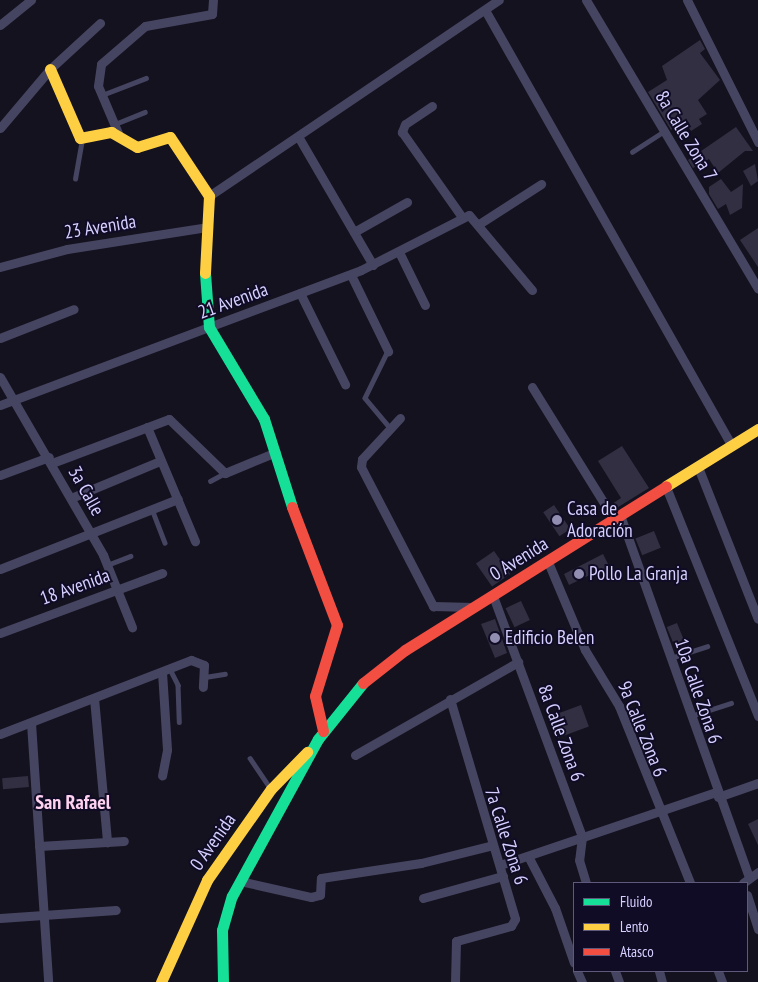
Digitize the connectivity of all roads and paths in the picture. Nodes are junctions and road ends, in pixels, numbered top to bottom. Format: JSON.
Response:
{"nodes":[{"id":1,"x":31,"y":0,"type":"edge"},
{"id":2,"x":213,"y":0,"type":"edge"},
{"id":3,"x":499,"y":0,"type":"edge"},
{"id":4,"x":586,"y":0,"type":"edge"},
{"id":5,"x":687,"y":0,"type":"edge"},
{"id":6,"x":485,"y":10,"type":"junction"},
{"id":7,"x":100,"y":23,"type":"dead end"},
{"id":8,"x":0,"y":25,"type":"edge"},
{"id":9,"x":50,"y":70,"type":"junction"},
{"id":10,"x":146,"y":78,"type":"dead end"},
{"id":11,"x":102,"y":95,"type":"junction"},
{"id":12,"x":432,"y":106,"type":"dead end"},
{"id":13,"x":145,"y":112,"type":"dead end"},
{"id":14,"x":0,"y":128,"type":"edge"},
{"id":15,"x":116,"y":128,"type":"junction"},
{"id":16,"x":664,"y":131,"type":"junction"},
{"id":17,"x":299,"y":138,"type":"junction"},
{"id":18,"x":83,"y":139,"type":"junction"},
{"id":19,"x":758,"y":142,"type":"edge"},
{"id":20,"x":632,"y":152,"type":"dead end"},
{"id":21,"x":75,"y":179,"type":"dead end"},
{"id":22,"x":541,"y":184,"type":"dead end"},
{"id":23,"x":209,"y":196,"type":"junction"},
{"id":24,"x":407,"y":202,"type":"dead end"},
{"id":25,"x":462,"y":217,"type":"junction"},
{"id":26,"x":479,"y":224,"type":"junction"},
{"id":27,"x":208,"y":227,"type":"junction"},
{"id":28,"x":354,"y":232,"type":"junction"},
{"id":29,"x":399,"y":252,"type":"junction"},
{"id":30,"x":373,"y":265,"type":"junction"},
{"id":31,"x":0,"y":267,"type":"edge"},
{"id":32,"x":351,"y":275,"type":"junction"},
{"id":33,"x":758,"y":289,"type":"edge"},
{"id":34,"x":532,"y":290,"type":"dead end"},
{"id":35,"x":300,"y":293,"type":"junction"},
{"id":36,"x":425,"y":305,"type":"dead end"},
{"id":37,"x":74,"y":309,"type":"dead end"},
{"id":38,"x":209,"y":327,"type":"junction"},
{"id":39,"x":0,"y":338,"type":"edge"},
{"id":40,"x":388,"y":351,"type":"joint"},
{"id":41,"x":0,"y":377,"type":"edge"},
{"id":42,"x":345,"y":384,"type":"dead end"},
{"id":43,"x":532,"y":387,"type":"dead end"},
{"id":44,"x":14,"y":400,"type":"junction"},
{"id":45,"x":0,"y":405,"type":"edge"},
{"id":46,"x":400,"y":418,"type":"dead end"},
{"id":47,"x":147,"y":427,"type":"junction"},
{"id":48,"x":390,"y":428,"type":"junction"},
{"id":49,"x":758,"y":429,"type":"edge"},
{"id":50,"x":732,"y":446,"type":"junction"},
{"id":51,"x":276,"y":452,"type":"junction"},
{"id":52,"x":50,"y":460,"type":"junction"},
{"id":53,"x":160,"y":461,"type":"junction"},
{"id":54,"x":698,"y":467,"type":"junction"},
{"id":55,"x":225,"y":473,"type":"junction"},
{"id":56,"x":0,"y":475,"type":"edge"},
{"id":57,"x":210,"y":481,"type":"dead end"},
{"id":58,"x":666,"y":487,"type":"junction"},
{"id":59,"x":71,"y":498,"type":"junction"},
{"id":60,"x":178,"y":499,"type":"junction"},
{"id":61,"x":152,"y":509,"type":"junction"},
{"id":62,"x":617,"y":517,"type":"junction"},
{"id":63,"x":90,"y":533,"type":"junction"},
{"id":64,"x":195,"y":541,"type":"dead end"},
{"id":65,"x":165,"y":543,"type":"dead end"},
{"id":66,"x":130,"y":556,"type":"dead end"},
{"id":67,"x":548,"y":562,"type":"junction"},
{"id":68,"x":107,"y":564,"type":"junction"},
{"id":69,"x":0,"y":569,"type":"edge"},
{"id":70,"x":162,"y":573,"type":"dead end"},
{"id":71,"x":115,"y":588,"type":"junction"},
{"id":72,"x":493,"y":596,"type":"junction"},
{"id":73,"x":473,"y":607,"type":"junction"},
{"id":74,"x":758,"y":619,"type":"edge"},
{"id":75,"x":132,"y":627,"type":"dead end"},
{"id":76,"x":0,"y":633,"type":"edge"},
{"id":77,"x":707,"y":646,"type":"dead end"},
{"id":78,"x":670,"y":658,"type":"junction"},
{"id":79,"x":518,"y":662,"type":"junction"},
{"id":80,"x":166,"y":671,"type":"junction"},
{"id":81,"x":225,"y":674,"type":"dead end"},
{"id":82,"x":205,"y":677,"type":"junction"},
{"id":83,"x":202,"y":687,"type":"dead end"},
{"id":84,"x":94,"y":698,"type":"junction"},
{"id":85,"x":450,"y":699,"type":"junction"},
{"id":86,"x":730,"y":703,"type":"dead end"},
{"id":87,"x":758,"y":716,"type":"edge"},
{"id":88,"x":690,"y":717,"type":"junction"},
{"id":89,"x":179,"y":722,"type":"dead end"},
{"id":90,"x":31,"y":723,"type":"junction"},
{"id":91,"x":0,"y":734,"type":"edge"},
{"id":92,"x":320,"y":735,"type":"junction"},
{"id":93,"x":354,"y":755,"type":"dead end"},
{"id":94,"x":250,"y":758,"type":"dead end"},
{"id":95,"x":162,"y":776,"type":"dead end"},
{"id":96,"x":758,"y":783,"type":"edge"},
{"id":97,"x":271,"y":789,"type":"junction"},
{"id":98,"x":717,"y":795,"type":"junction"},
{"id":99,"x":658,"y":812,"type":"junction"},
{"id":100,"x":582,"y":837,"type":"junction"},
{"id":101,"x":124,"y":841,"type":"dead end"},
{"id":102,"x":107,"y":842,"type":"junction"},
{"id":103,"x":493,"y":845,"type":"junction"},
{"id":104,"x":39,"y":846,"type":"junction"},
{"id":105,"x":528,"y":856,"type":"junction"},
{"id":106,"x":500,"y":865,"type":"junction"},
{"id":107,"x":758,"y":872,"type":"edge"},
{"id":108,"x":503,"y":876,"type":"junction"},
{"id":109,"x":745,"y":880,"type":"edge"},
{"id":110,"x":240,"y":881,"type":"junction"},
{"id":111,"x":586,"y":882,"type":"edge"},
{"id":112,"x":690,"y":882,"type":"edge"},
{"id":113,"x":423,"y":898,"type":"dead end"},
{"id":114,"x":748,"y":898,"type":"edge"},
{"id":115,"x":116,"y":910,"type":"dead end"},
{"id":116,"x":44,"y":915,"type":"junction"},
{"id":117,"x":0,"y":918,"type":"edge"},
{"id":118,"x":758,"y":929,"type":"edge"},
{"id":119,"x":573,"y":961,"type":"edge"},
{"id":120,"x":48,"y":982,"type":"edge"},
{"id":121,"x":161,"y":982,"type":"edge"},
{"id":122,"x":223,"y":982,"type":"edge"},
{"id":123,"x":455,"y":982,"type":"edge"}],
"edges":[{"from":1,"to":8,"type":"street"},
{"from":2,"to":11,"type":"street"},
{"from":3,"to":6,"type":"street"},
{"from":4,"to":16,"type":"street","name":"8a Calle Zona 7"},
{"from":5,"to":19,"type":"street"},
{"from":6,"to":17,"type":"street"},
{"from":6,"to":50,"type":"street"},
{"from":7,"to":9,"type":"street"},
{"from":9,"to":14,"type":"street"},
{"from":9,"to":18,"type":"street"},
{"from":10,"to":11,"type":"lane"},
{"from":11,"to":15,"type":"street"},
{"from":12,"to":25,"type":"street"},
{"from":13,"to":15,"type":"lane"},
{"from":15,"to":18,"type":"street"},
{"from":15,"to":23,"type":"street"},
{"from":16,"to":20,"type":"lane"},
{"from":16,"to":33,"type":"street","name":"8a Calle Zona 7"},
{"from":17,"to":23,"type":"street"},
{"from":17,"to":28,"type":"street"},
{"from":18,"to":21,"type":"lane"},
{"from":22,"to":26,"type":"street"},
{"from":23,"to":27,"type":"street"},
{"from":24,"to":28,"type":"street"},
{"from":25,"to":26,"type":"street","name":"21 Avenida"},
{"from":25,"to":29,"type":"street","name":"21 Avenida"},
{"from":26,"to":34,"type":"street"},
{"from":27,"to":31,"type":"street","name":"23 Avenida"},
{"from":27,"to":38,"type":"street"},
{"from":28,"to":30,"type":"street"},
{"from":29,"to":30,"type":"street","name":"21 Avenida"},
{"from":29,"to":36,"type":"street"},
{"from":30,"to":32,"type":"street","name":"21 Avenida"},
{"from":32,"to":35,"type":"street","name":"21 Avenida"},
{"from":32,"to":40,"type":"street"},
{"from":35,"to":38,"type":"street","name":"21 Avenida"},
{"from":35,"to":42,"type":"street"},
{"from":37,"to":39,"type":"street"},
{"from":38,"to":44,"type":"street","name":"21 Avenida"},
{"from":38,"to":51,"type":"street"},
{"from":40,"to":48,"type":"lane"},
{"from":41,"to":44,"type":"street","name":"3a Calle"},
{"from":43,"to":62,"type":"street","name":"10a Calle Zona 6"},
{"from":44,"to":45,"type":"street","name":"21 Avenida"},
{"from":44,"to":52,"type":"street","name":"3a Calle"},
{"from":46,"to":48,"type":"street"},
{"from":47,"to":52,"type":"street"},
{"from":47,"to":53,"type":"street"},
{"from":47,"to":55,"type":"street"},
{"from":48,"to":73,"type":"street"},
{"from":49,"to":50,"type":"street","name":"0 Avenida"},
{"from":50,"to":54,"type":"street","name":"0 Avenida"},
{"from":51,"to":55,"type":"street"},
{"from":51,"to":92,"type":"street"},
{"from":52,"to":56,"type":"street"},
{"from":52,"to":59,"type":"street","name":"3a Calle"},
{"from":53,"to":59,"type":"street"},
{"from":53,"to":60,"type":"street"},
{"from":54,"to":58,"type":"street","name":"0 Avenida"},
{"from":54,"to":74,"type":"street"},
{"from":55,"to":57,"type":"lane"},
{"from":58,"to":62,"type":"street","name":"0 Avenida"},
{"from":58,"to":87,"type":"street"},
{"from":59,"to":63,"type":"street","name":"3a Calle"},
{"from":60,"to":61,"type":"street"},
{"from":60,"to":64,"type":"street"},
{"from":61,"to":63,"type":"street"},
{"from":61,"to":65,"type":"lane"},
{"from":62,"to":67,"type":"street","name":"0 Avenida"},
{"from":62,"to":78,"type":"street","name":"10a Calle Zona 6"},
{"from":63,"to":68,"type":"street","name":"3a Calle"},
{"from":63,"to":69,"type":"street"},
{"from":66,"to":68,"type":"lane"},
{"from":67,"to":72,"type":"street","name":"0 Avenida"},
{"from":67,"to":99,"type":"street","name":"9a Calle Zona 6"},
{"from":68,"to":71,"type":"street","name":"3a Calle"},
{"from":70,"to":71,"type":"street","name":"18 Avenida"},
{"from":71,"to":75,"type":"street","name":"3a Calle"},
{"from":71,"to":76,"type":"street","name":"18 Avenida"},
{"from":72,"to":73,"type":"street","name":"0 Avenida"},
{"from":72,"to":79,"type":"street","name":"8a Calle Zona 6"},
{"from":73,"to":92,"type":"street","name":"0 Avenida"},
{"from":77,"to":78,"type":"lane"},
{"from":78,"to":88,"type":"street","name":"10a Calle Zona 6"},
{"from":79,"to":85,"type":"street"},
{"from":79,"to":100,"type":"street","name":"8a Calle Zona 6"},
{"from":80,"to":82,"type":"street"},
{"from":80,"to":84,"type":"street"},
{"from":80,"to":89,"type":"lane"},
{"from":80,"to":95,"type":"street"},
{"from":81,"to":82,"type":"lane"},
{"from":82,"to":83,"type":"street"},
{"from":84,"to":90,"type":"street"},
{"from":84,"to":102,"type":"street"},
{"from":85,"to":93,"type":"street"},
{"from":85,"to":103,"type":"street","name":"7a Calle Zona 6"},
{"from":86,"to":88,"type":"lane"},
{"from":88,"to":98,"type":"street","name":"10a Calle Zona 6"},
{"from":90,"to":91,"type":"street"},
{"from":90,"to":104,"type":"street"},
{"from":92,"to":97,"type":"street","name":"0 Avenida"},
{"from":92,"to":110,"type":"street","name":"0 Avenida"},
{"from":94,"to":97,"type":"lane"},
{"from":96,"to":98,"type":"street"},
{"from":97,"to":121,"type":"street","name":"0 Avenida"},
{"from":98,"to":99,"type":"street"},
{"from":98,"to":109,"type":"street","name":"10a Calle Zona 6"},
{"from":99,"to":100,"type":"street"},
{"from":99,"to":112,"type":"street","name":"9a Calle Zona 6"},
{"from":100,"to":105,"type":"street"},
{"from":100,"to":111,"type":"street","name":"8a Calle Zona 6"},
{"from":101,"to":102,"type":"street"},
{"from":102,"to":104,"type":"street"},
{"from":103,"to":106,"type":"street","name":"7a Calle Zona 6"},
{"from":103,"to":110,"type":"street"},
{"from":104,"to":116,"type":"street"},
{"from":105,"to":106,"type":"street"},
{"from":105,"to":119,"type":"street"},
{"from":106,"to":108,"type":"street","name":"7a Calle Zona 6"},
{"from":107,"to":109,"type":"street"},
{"from":108,"to":113,"type":"street"},
{"from":108,"to":123,"type":"street","name":"7a Calle Zona 6"},
{"from":110,"to":122,"type":"street","name":"0 Avenida"},
{"from":114,"to":118,"type":"street"},
{"from":115,"to":116,"type":"street"},
{"from":116,"to":117,"type":"street"},
{"from":116,"to":120,"type":"street"}]}
